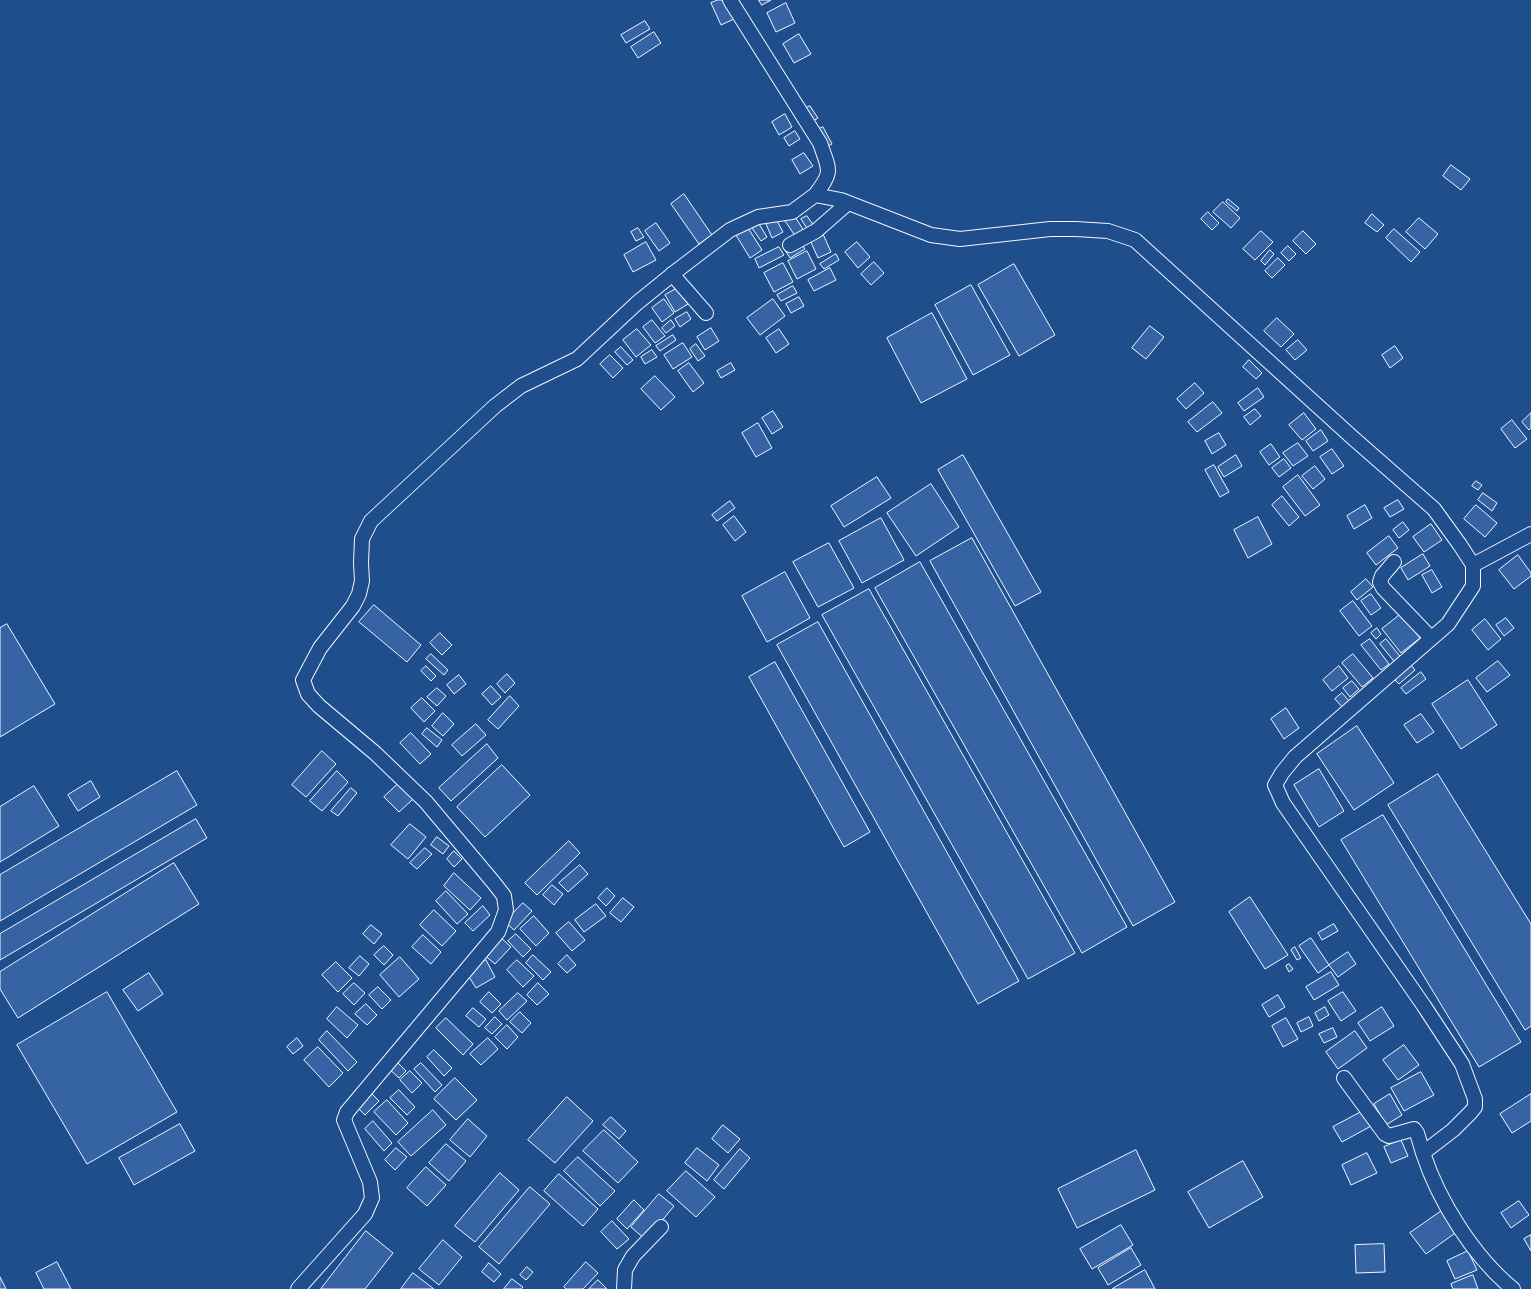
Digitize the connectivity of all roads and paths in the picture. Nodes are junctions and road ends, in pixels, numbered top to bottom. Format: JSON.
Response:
{"nodes":[{"id":1,"x":730,"y":0,"type":"edge"},
{"id":2,"x":815,"y":195,"type":"junction"},
{"id":3,"x":848,"y":203,"type":"junction"},
{"id":4,"x":790,"y":245,"type":"dead end"},
{"id":5,"x":672,"y":274,"type":"junction"},
{"id":6,"x":706,"y":313,"type":"dead end"},
{"id":7,"x":1531,"y":534,"type":"edge"},
{"id":8,"x":1394,"y":562,"type":"dead end"},
{"id":9,"x":1473,"y":565,"type":"junction"},
{"id":10,"x":1431,"y":638,"type":"junction"},
{"id":11,"x":1344,"y":1078,"type":"dead end"},
{"id":12,"x":1423,"y":1154,"type":"junction"},
{"id":13,"x":661,"y":1227,"type":"dead end"},
{"id":14,"x":298,"y":1289,"type":"edge"},
{"id":15,"x":624,"y":1289,"type":"edge"},
{"id":16,"x":1513,"y":1289,"type":"edge"}],
"edges":[{"from":1,"to":2,"type":"street"},
{"from":2,"to":3,"type":"street"},
{"from":2,"to":5,"type":"street"},
{"from":3,"to":4,"type":"street"},
{"from":3,"to":9,"type":"street"},
{"from":5,"to":6,"type":"street"},
{"from":5,"to":14,"type":"street"},
{"from":7,"to":9,"type":"street"},
{"from":8,"to":10,"type":"street"},
{"from":9,"to":10,"type":"street"},
{"from":10,"to":12,"type":"street"},
{"from":11,"to":12,"type":"street"},
{"from":12,"to":16,"type":"street"},
{"from":13,"to":15,"type":"street"}]}
